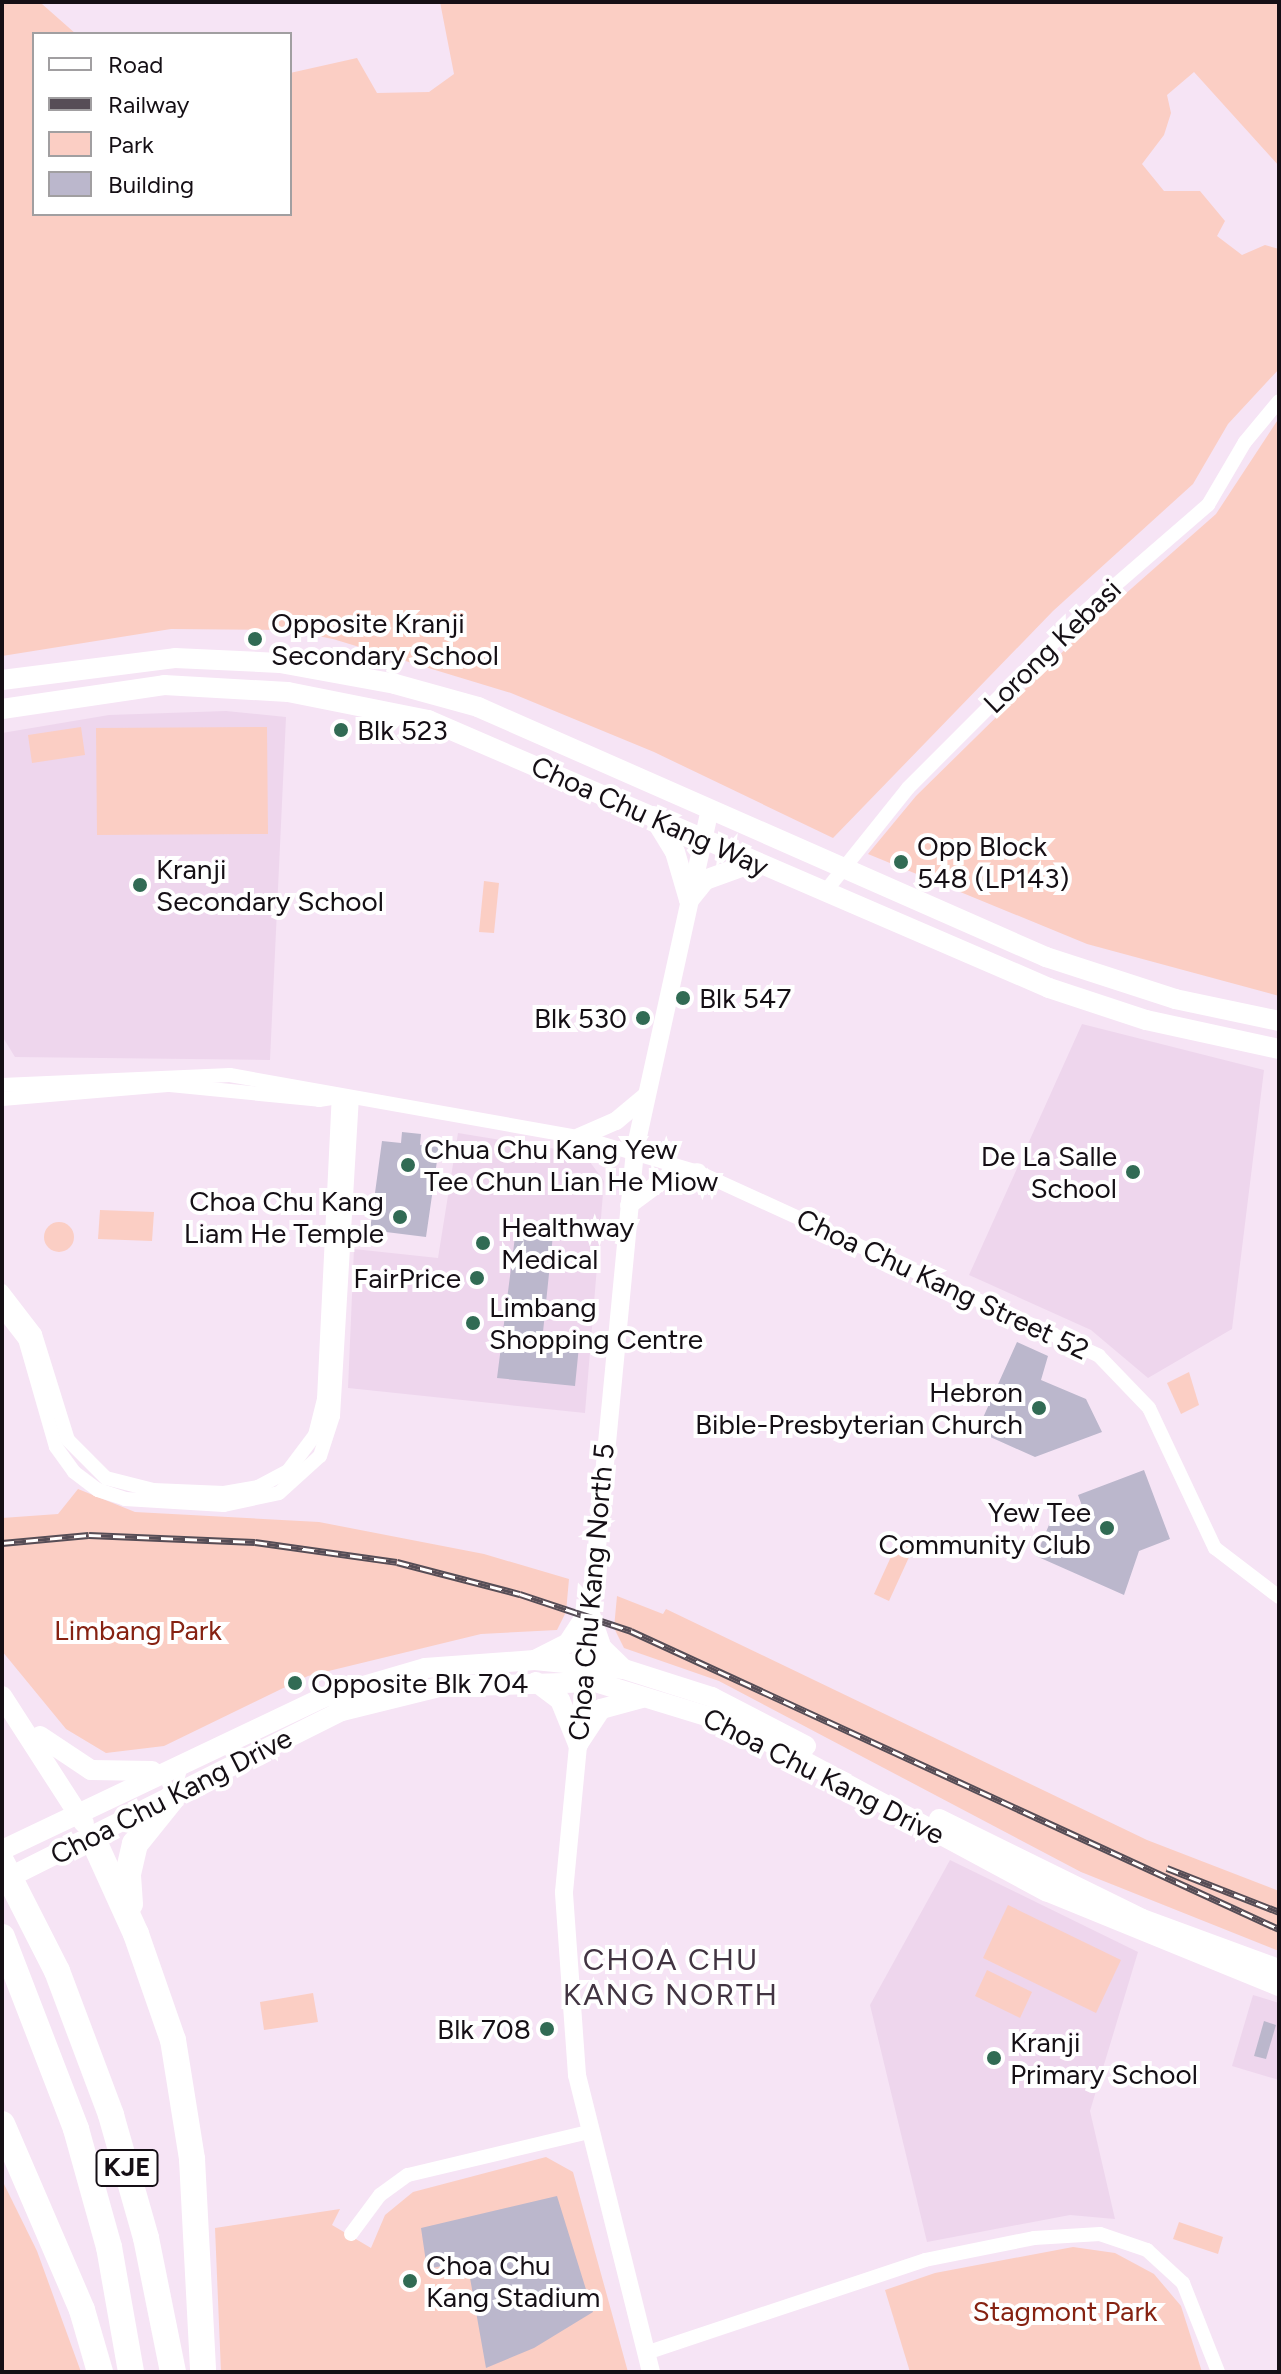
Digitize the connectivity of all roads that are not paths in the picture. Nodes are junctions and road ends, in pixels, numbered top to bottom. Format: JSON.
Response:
{"nodes":[{"id":1,"x":1279,"y":401,"type":"edge"},
{"id":2,"x":2,"y":680,"type":"edge"},
{"id":3,"x":2,"y":709,"type":"edge"},
{"id":4,"x":710,"y":810,"type":"junction"},
{"id":5,"x":650,"y":813,"type":"junction"},
{"id":6,"x":703,"y":838,"type":"junction"},
{"id":7,"x":752,"y":863,"type":"junction"},
{"id":8,"x":841,"y":869,"type":"junction"},
{"id":9,"x":824,"y":893,"type":"junction"},
{"id":10,"x":689,"y":900,"type":"junction"},
{"id":11,"x":1279,"y":1021,"type":"edge"},
{"id":12,"x":1279,"y":1049,"type":"edge"},
{"id":13,"x":2,"y":1085,"type":"edge"},
{"id":14,"x":345,"y":1097,"type":"junction"},
{"id":15,"x":645,"y":1097,"type":"junction"},
{"id":16,"x":2,"y":1099,"type":"edge"},
{"id":17,"x":579,"y":1137,"type":"junction"},
{"id":18,"x":635,"y":1150,"type":"junction"},
{"id":19,"x":698,"y":1172,"type":"junction"},
{"id":20,"x":629,"y":1205,"type":"junction"},
{"id":21,"x":2,"y":1291,"type":"edge"},
{"id":22,"x":2,"y":1310,"type":"edge"},
{"id":23,"x":1279,"y":1597,"type":"edge"},
{"id":24,"x":589,"y":1611,"type":"junction"},
{"id":25,"x":535,"y":1660,"type":"junction"},
{"id":26,"x":624,"y":1669,"type":"junction"},
{"id":27,"x":584,"y":1673,"type":"junction"},
{"id":28,"x":536,"y":1682,"type":"junction"},
{"id":29,"x":2,"y":1696,"type":"edge"},
{"id":30,"x":650,"y":1696,"type":"junction"},
{"id":31,"x":29,"y":1733,"type":"junction"},
{"id":32,"x":578,"y":1744,"type":"junction"},
{"id":33,"x":182,"y":1765,"type":"junction"},
{"id":34,"x":172,"y":1798,"type":"junction"},
{"id":35,"x":73,"y":1815,"type":"junction"},
{"id":36,"x":87,"y":1839,"type":"junction"},
{"id":37,"x":2,"y":1850,"type":"edge"},
{"id":38,"x":2,"y":1863,"type":"edge"},
{"id":39,"x":2,"y":1881,"type":"edge"},
{"id":40,"x":136,"y":1934,"type":"junction"},
{"id":41,"x":2,"y":1937,"type":"edge"},
{"id":42,"x":1279,"y":1969,"type":"edge"},
{"id":43,"x":1279,"y":1986,"type":"edge"},
{"id":44,"x":2,"y":2124,"type":"edge"},
{"id":45,"x":588,"y":2132,"type":"junction"},
{"id":46,"x":351,"y":2234,"type":"dead end"},
{"id":47,"x":646,"y":2353,"type":"junction"},
{"id":48,"x":100,"y":2372,"type":"edge"},
{"id":49,"x":131,"y":2372,"type":"edge"},
{"id":50,"x":173,"y":2372,"type":"edge"},
{"id":51,"x":203,"y":2372,"type":"edge"},
{"id":52,"x":651,"y":2372,"type":"edge"},
{"id":53,"x":1218,"y":2372,"type":"edge"}],
"edges":[{"from":1,"to":8,"type":"street","name":"Lorong Kebasi"},
{"from":2,"to":4,"type":"main road","name":"Choa Chu Kang Way"},
{"from":3,"to":5,"type":"main road","name":"Choa Chu Kang Way"},
{"from":4,"to":6,"type":"street","name":"Choa Chu Kang North 5"},
{"from":4,"to":8,"type":"main road","name":"Choa Chu Kang Way"},
{"from":5,"to":6,"type":"main road","name":"Choa Chu Kang Way"},
{"from":5,"to":10,"type":"main road"},
{"from":6,"to":7,"type":"main road","name":"Choa Chu Kang Way"},
{"from":6,"to":10,"type":"street","name":"Choa Chu Kang North 5"},
{"from":7,"to":9,"type":"main road","name":"Choa Chu Kang Way"},
{"from":7,"to":10,"type":"main road"},
{"from":8,"to":9,"type":"street","name":"Lorong Kebasi"},
{"from":8,"to":11,"type":"main road","name":"Choa Chu Kang Way"},
{"from":9,"to":12,"type":"main road","name":"Choa Chu Kang Way"},
{"from":10,"to":15,"type":"street","name":"Choa Chu Kang North 5"},
{"from":13,"to":14,"type":"street"},
{"from":14,"to":16,"type":"street"},
{"from":14,"to":17,"type":"street","name":"Choa Chu Kang Street 52"},
{"from":14,"to":21,"type":"street"},
{"from":14,"to":22,"type":"street"},
{"from":15,"to":17,"type":"street"},
{"from":15,"to":18,"type":"street","name":"Choa Chu Kang North 5"},
{"from":17,"to":18,"type":"street","name":"Choa Chu Kang Street 52"},
{"from":18,"to":19,"type":"street","name":"Choa Chu Kang Street 52"},
{"from":18,"to":20,"type":"street","name":"Choa Chu Kang North 5"},
{"from":19,"to":20,"type":"street"},
{"from":19,"to":23,"type":"street","name":"Choa Chu Kang Street 52"},
{"from":20,"to":24,"type":"street","name":"Choa Chu Kang North 5"},
{"from":24,"to":25,"type":"main road"},
{"from":24,"to":26,"type":"main road"},
{"from":24,"to":27,"type":"street","name":"Choa Chu Kang North 5"},
{"from":25,"to":27,"type":"main road","name":"Choa Chu Kang Drive"},
{"from":25,"to":33,"type":"main road","name":"Choa Chu Kang Drive"},
{"from":26,"to":27,"type":"main road","name":"Choa Chu Kang Drive"},
{"from":26,"to":42,"type":"main road","name":"Choa Chu Kang Drive"},
{"from":27,"to":28,"type":"main road","name":"Choa Chu Kang Drive"},
{"from":27,"to":30,"type":"main road","name":"Choa Chu Kang Drive"},
{"from":27,"to":32,"type":"street","name":"Choa Chu Kang North 5"},
{"from":28,"to":32,"type":"main road"},
{"from":28,"to":34,"type":"main road","name":"Choa Chu Kang Drive"},
{"from":29,"to":31,"type":"main road"},
{"from":30,"to":32,"type":"main road"},
{"from":30,"to":43,"type":"main road","name":"Choa Chu Kang Drive"},
{"from":31,"to":33,"type":"main road"},
{"from":31,"to":35,"type":"main road"},
{"from":32,"to":45,"type":"street","name":"Choa Chu Kang North 5"},
{"from":33,"to":35,"type":"main road","name":"Choa Chu Kang Drive"},
{"from":34,"to":36,"type":"main road","name":"Choa Chu Kang Drive"},
{"from":34,"to":40,"type":"highway"},
{"from":35,"to":36,"type":"main road"},
{"from":35,"to":37,"type":"main road","name":"Choa Chu Kang Drive"},
{"from":36,"to":39,"type":"main road","name":"Choa Chu Kang Drive"},
{"from":36,"to":40,"type":"highway"},
{"from":38,"to":50,"type":"highway","number":"KJE"},
{"from":40,"to":51,"type":"highway"},
{"from":41,"to":49,"type":"highway","number":"KJE"},
{"from":44,"to":48,"type":"highway"},
{"from":45,"to":46,"type":"street"},
{"from":45,"to":47,"type":"street","name":"Choa Chu Kang North 5"},
{"from":47,"to":52,"type":"street","name":"Choa Chu Kang North 5"},
{"from":47,"to":53,"type":"street"}]}
